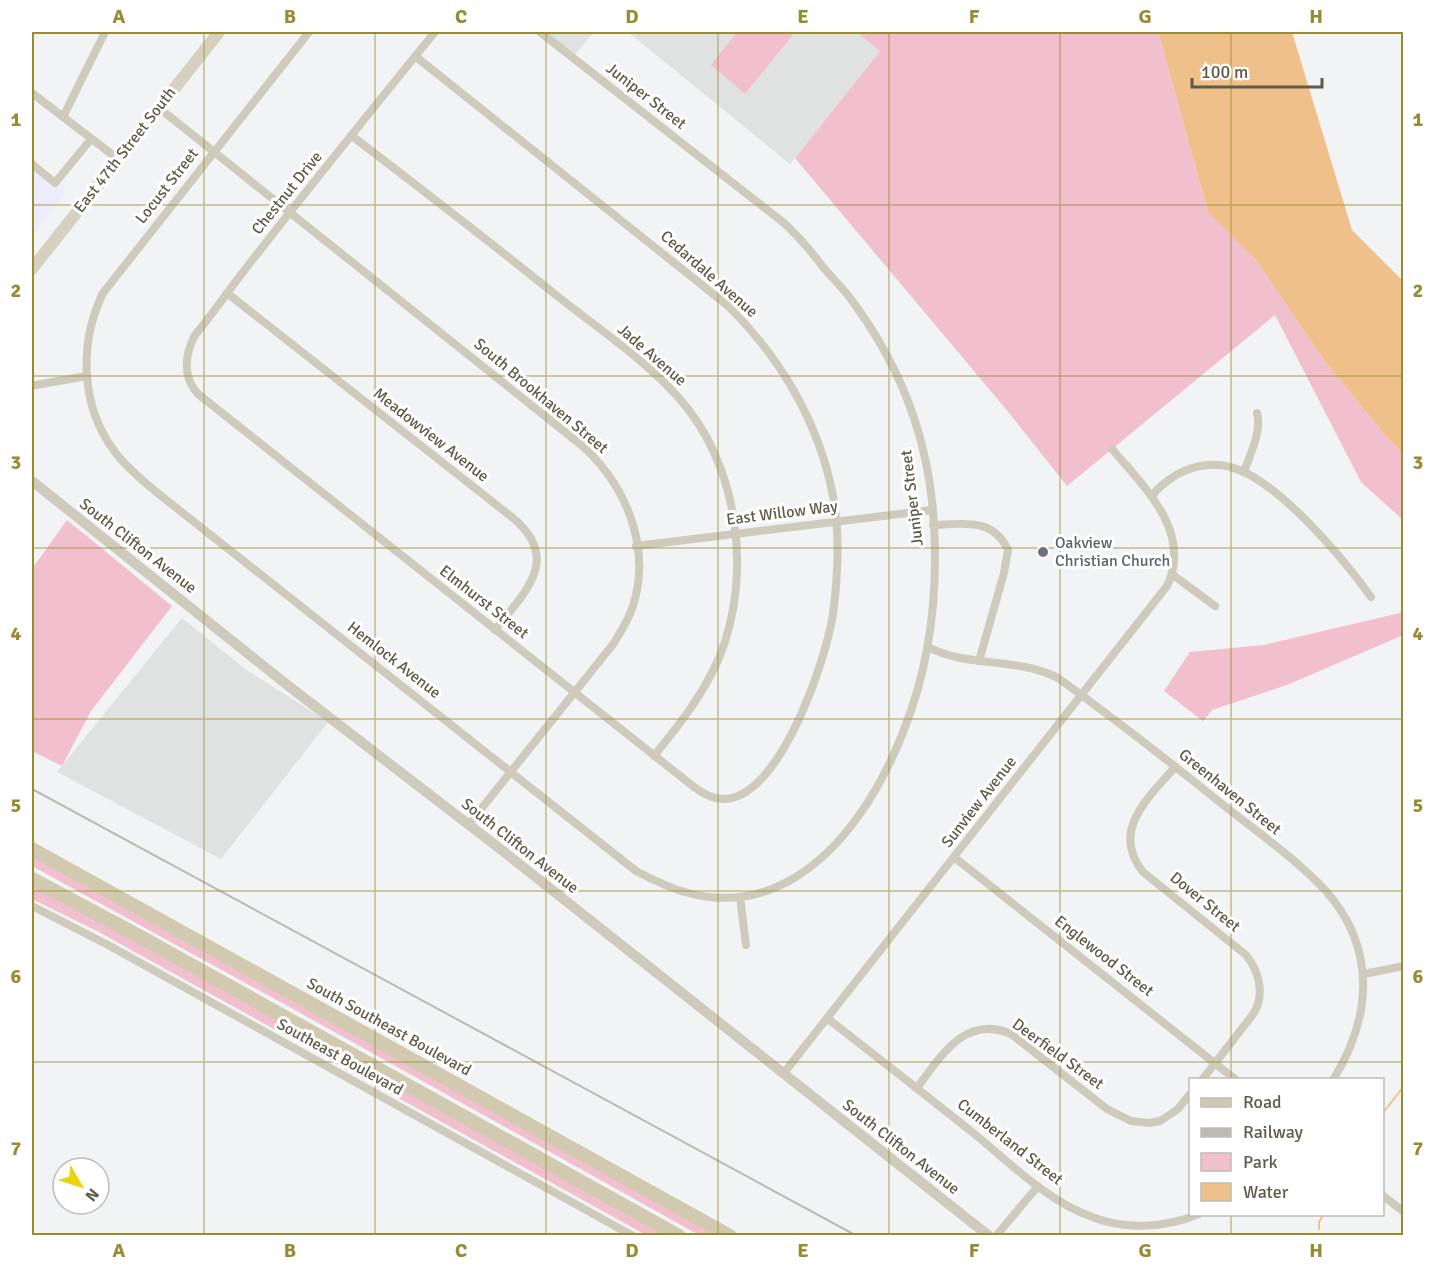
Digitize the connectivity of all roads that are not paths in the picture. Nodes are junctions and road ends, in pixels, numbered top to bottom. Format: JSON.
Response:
{"nodes":[{"id":1,"x":105,"y":32,"type":"edge"},
{"id":2,"x":219,"y":32,"type":"edge"},
{"id":3,"x":309,"y":32,"type":"edge"},
{"id":4,"x":435,"y":32,"type":"edge"},
{"id":5,"x":540,"y":32,"type":"edge"},
{"id":6,"x":415,"y":56,"type":"junction"},
{"id":7,"x":32,"y":93,"type":"edge"},
{"id":8,"x":159,"y":108,"type":"junction"},
{"id":9,"x":63,"y":117,"type":"junction"},
{"id":10,"x":352,"y":136,"type":"junction"},
{"id":11,"x":92,"y":139,"type":"junction"},
{"id":12,"x":213,"y":152,"type":"junction"},
{"id":13,"x":118,"y":159,"type":"junction"},
{"id":14,"x":32,"y":164,"type":"edge"},
{"id":15,"x":290,"y":214,"type":"junction"},
{"id":16,"x":32,"y":268,"type":"edge"},
{"id":17,"x":227,"y":293,"type":"junction"},
{"id":18,"x":87,"y":376,"type":"junction"},
{"id":19,"x":190,"y":384,"type":"joint"},
{"id":20,"x":36,"y":385,"type":"dead end"},
{"id":21,"x":1257,"y":413,"type":"dead end"},
{"id":22,"x":1112,"y":449,"type":"dead end"},
{"id":23,"x":1244,"y":472,"type":"junction"},
{"id":24,"x":32,"y":481,"type":"edge"},
{"id":25,"x":1152,"y":496,"type":"junction"},
{"id":26,"x":932,"y":510,"type":"junction"},
{"id":27,"x":836,"y":522,"type":"junction"},
{"id":28,"x":933,"y":525,"type":"junction"},
{"id":29,"x":735,"y":533,"type":"junction"},
{"id":30,"x":636,"y":546,"type":"junction"},
{"id":31,"x":1173,"y":575,"type":"junction"},
{"id":32,"x":1371,"y":597,"type":"dead end"},
{"id":33,"x":1215,"y":606,"type":"dead end"},
{"id":34,"x":495,"y":630,"type":"junction"},
{"id":35,"x":928,"y":648,"type":"junction"},
{"id":36,"x":979,"y":661,"type":"junction"},
{"id":37,"x":573,"y":693,"type":"junction"},
{"id":38,"x":1082,"y":695,"type":"junction"},
{"id":39,"x":654,"y":756,"type":"junction"},
{"id":40,"x":1175,"y":766,"type":"junction"},
{"id":41,"x":768,"y":770,"type":"joint"},
{"id":42,"x":510,"y":771,"type":"junction"},
{"id":43,"x":469,"y":824,"type":"junction"},
{"id":44,"x":32,"y":849,"type":"edge"},
{"id":45,"x":954,"y":856,"type":"junction"},
{"id":46,"x":32,"y":879,"type":"edge"},
{"id":47,"x":740,"y":897,"type":"junction"},
{"id":48,"x":32,"y":906,"type":"edge"},
{"id":49,"x":746,"y":945,"type":"dead end"},
{"id":50,"x":1404,"y":966,"type":"edge"},
{"id":51,"x":1364,"y":974,"type":"junction"},
{"id":52,"x":827,"y":1018,"type":"junction"},
{"id":53,"x":1215,"y":1063,"type":"junction"},
{"id":54,"x":783,"y":1074,"type":"junction"},
{"id":55,"x":1204,"y":1078,"type":"edge"},
{"id":56,"x":1234,"y":1078,"type":"edge"},
{"id":57,"x":1335,"y":1078,"type":"edge"},
{"id":58,"x":917,"y":1088,"type":"junction"},
{"id":59,"x":1189,"y":1096,"type":"edge"},
{"id":60,"x":1038,"y":1186,"type":"junction"},
{"id":61,"x":1384,"y":1196,"type":"edge"},
{"id":62,"x":1404,"y":1212,"type":"edge"},
{"id":63,"x":1195,"y":1216,"type":"edge"},
{"id":64,"x":1163,"y":1224,"type":"junction"},
{"id":65,"x":633,"y":1236,"type":"edge"},
{"id":66,"x":679,"y":1236,"type":"edge"},
{"id":67,"x":730,"y":1236,"type":"edge"},
{"id":68,"x":989,"y":1236,"type":"edge"},
{"id":69,"x":996,"y":1236,"type":"edge"},
{"id":70,"x":1164,"y":1236,"type":"edge"}],
"edges":[{"from":1,"to":9,"type":"street"},
{"from":2,"to":8,"type":"main road","name":"East 47th Street South"},
{"from":3,"to":12,"type":"street","name":"Locust Street"},
{"from":4,"to":6,"type":"street","name":"Chestnut Drive"},
{"from":5,"to":26,"type":"street","name":"Juniper Street"},
{"from":6,"to":10,"type":"street","name":"Chestnut Drive"},
{"from":6,"to":27,"type":"street","name":"Cedardale Avenue"},
{"from":7,"to":9,"type":"street"},
{"from":8,"to":12,"type":"street","name":"South Brookhaven Street"},
{"from":8,"to":13,"type":"main road","name":"East 47th Street South"},
{"from":9,"to":11,"type":"street"},
{"from":10,"to":15,"type":"street","name":"Chestnut Drive"},
{"from":10,"to":29,"type":"street","name":"Jade Avenue"},
{"from":11,"to":13,"type":"street"},
{"from":11,"to":14,"type":"street"},
{"from":12,"to":15,"type":"street","name":"South Brookhaven Street"},
{"from":12,"to":18,"type":"street","name":"Locust Street"},
{"from":13,"to":16,"type":"main road","name":"East 47th Street South"},
{"from":15,"to":17,"type":"street","name":"Chestnut Drive"},
{"from":15,"to":30,"type":"street","name":"South Brookhaven Street"},
{"from":17,"to":19,"type":"street","name":"Chestnut Drive"},
{"from":17,"to":34,"type":"street","name":"Meadowview Avenue"},
{"from":18,"to":20,"type":"street"},
{"from":18,"to":42,"type":"street","name":"Hemlock Avenue"},
{"from":19,"to":34,"type":"street","name":"Elmhurst Street"},
{"from":21,"to":23,"type":"street"},
{"from":22,"to":25,"type":"street"},
{"from":23,"to":25,"type":"street"},
{"from":23,"to":32,"type":"street"},
{"from":24,"to":43,"type":"street","name":"South Clifton Avenue"},
{"from":25,"to":31,"type":"street"},
{"from":26,"to":27,"type":"street","name":"East Willow Way"},
{"from":26,"to":28,"type":"street","name":"Juniper Street"},
{"from":27,"to":29,"type":"street","name":"East Willow Way"},
{"from":27,"to":41,"type":"street","name":"Cedardale Avenue"},
{"from":28,"to":35,"type":"street","name":"Juniper Street"},
{"from":28,"to":36,"type":"street"},
{"from":29,"to":30,"type":"street","name":"East Willow Way"},
{"from":29,"to":39,"type":"street","name":"Jade Avenue"},
{"from":30,"to":37,"type":"street","name":"South Brookhaven Street"},
{"from":31,"to":33,"type":"street"},
{"from":31,"to":38,"type":"street","name":"Sunview Avenue"},
{"from":34,"to":37,"type":"street","name":"Elmhurst Street"},
{"from":35,"to":36,"type":"street","name":"Greenhaven Street"},
{"from":35,"to":47,"type":"street","name":"Juniper Street"},
{"from":36,"to":38,"type":"street","name":"Greenhaven Street"},
{"from":37,"to":39,"type":"street","name":"Elmhurst Street"},
{"from":37,"to":42,"type":"street","name":"South Brookhaven Street"},
{"from":38,"to":40,"type":"street","name":"Greenhaven Street"},
{"from":38,"to":45,"type":"street","name":"Sunview Avenue"},
{"from":39,"to":41,"type":"street","name":"Elmhurst Street"},
{"from":40,"to":51,"type":"street","name":"Greenhaven Street"},
{"from":40,"to":53,"type":"street","name":"Dover Street"},
{"from":42,"to":43,"type":"street","name":"South Brookhaven Street"},
{"from":42,"to":47,"type":"street","name":"Hemlock Avenue"},
{"from":43,"to":54,"type":"street","name":"South Clifton Avenue"},
{"from":44,"to":67,"type":"main road","name":"South Southeast Boulevard"},
{"from":45,"to":52,"type":"street","name":"Sunview Avenue"},
{"from":45,"to":53,"type":"street","name":"Englewood Street"},
{"from":46,"to":66,"type":"main road"},
{"from":47,"to":49,"type":"street"},
{"from":48,"to":65,"type":"street","name":"Southeast Boulevard"},
{"from":50,"to":51,"type":"street"},
{"from":51,"to":57,"type":"street","name":"Greenhaven Street"},
{"from":52,"to":54,"type":"street","name":"Sunview Avenue"},
{"from":52,"to":58,"type":"street","name":"Cumberland Street"},
{"from":53,"to":55,"type":"street"},
{"from":53,"to":56,"type":"street","name":"Englewood Street"},
{"from":54,"to":68,"type":"street","name":"South Clifton Avenue"},
{"from":58,"to":59,"type":"street","name":"Deerfield Street"},
{"from":58,"to":60,"type":"street","name":"Cumberland Street"},
{"from":60,"to":64,"type":"street","name":"Cumberland Street"},
{"from":60,"to":69,"type":"street"},
{"from":61,"to":62,"type":"street"},
{"from":63,"to":64,"type":"street","name":"Cumberland Street"},
{"from":64,"to":70,"type":"street"}]}
